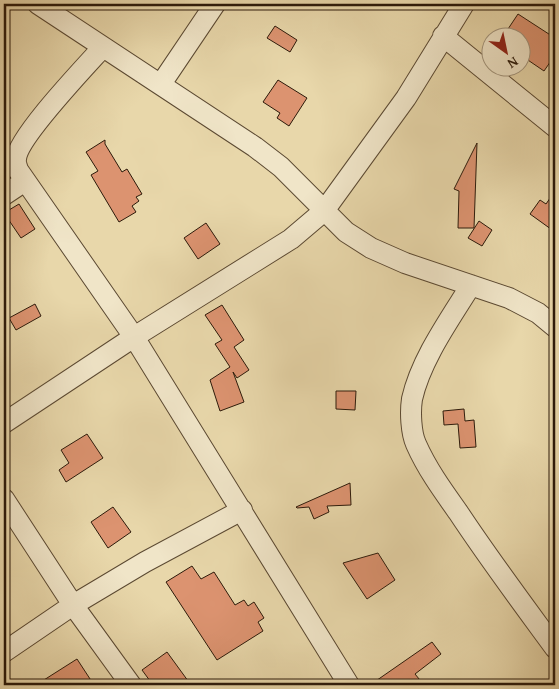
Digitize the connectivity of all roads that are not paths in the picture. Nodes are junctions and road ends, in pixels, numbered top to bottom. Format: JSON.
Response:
{"nodes":[{"id":1,"x":38,"y":4,"type":"edge"},
{"id":2,"x":215,"y":4,"type":"edge"},
{"id":3,"x":464,"y":4,"type":"edge"},
{"id":4,"x":443,"y":36,"type":"junction"},
{"id":5,"x":103,"y":47,"type":"junction"},
{"id":6,"x":161,"y":84,"type":"junction"},
{"id":7,"x":555,"y":127,"type":"edge"},
{"id":8,"x":25,"y":181,"type":"junction"},
{"id":9,"x":4,"y":194,"type":"edge"},
{"id":10,"x":324,"y":211,"type":"junction"},
{"id":11,"x":471,"y":285,"type":"junction"},
{"id":12,"x":555,"y":327,"type":"edge"},
{"id":13,"x":134,"y":337,"type":"junction"},
{"id":14,"x":4,"y":423,"type":"edge"},
{"id":15,"x":4,"y":499,"type":"edge"},
{"id":16,"x":242,"y":510,"type":"junction"},
{"id":17,"x":73,"y":605,"type":"junction"},
{"id":18,"x":555,"y":648,"type":"edge"},
{"id":19,"x":4,"y":652,"type":"edge"},
{"id":20,"x":130,"y":685,"type":"edge"},
{"id":21,"x":349,"y":685,"type":"edge"}],
"edges":[{"from":1,"to":5,"type":"street"},
{"from":2,"to":6,"type":"street"},
{"from":3,"to":4,"type":"street"},
{"from":4,"to":7,"type":"street"},
{"from":4,"to":10,"type":"street"},
{"from":5,"to":6,"type":"street"},
{"from":5,"to":8,"type":"street"},
{"from":6,"to":10,"type":"street"},
{"from":8,"to":9,"type":"street"},
{"from":8,"to":13,"type":"street"},
{"from":10,"to":11,"type":"street"},
{"from":10,"to":13,"type":"street"},
{"from":11,"to":12,"type":"street"},
{"from":11,"to":18,"type":"street"},
{"from":13,"to":14,"type":"street"},
{"from":13,"to":16,"type":"street"},
{"from":15,"to":17,"type":"street"},
{"from":16,"to":17,"type":"street"},
{"from":16,"to":21,"type":"street"},
{"from":17,"to":19,"type":"street"},
{"from":17,"to":20,"type":"street"}]}
